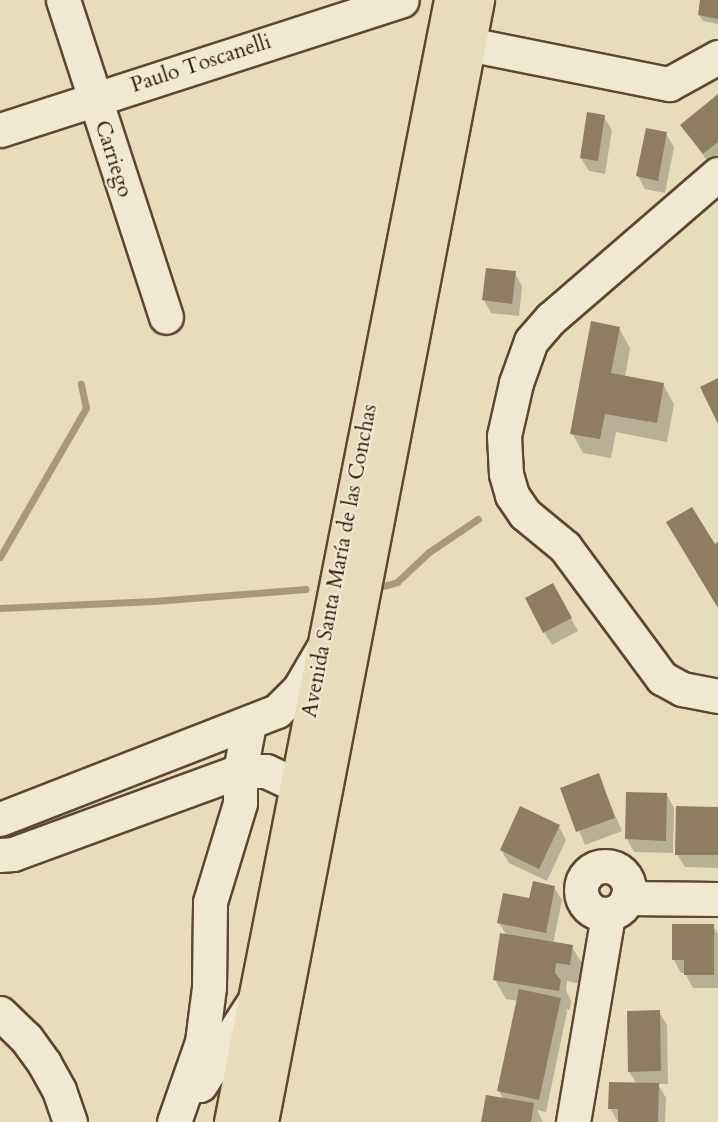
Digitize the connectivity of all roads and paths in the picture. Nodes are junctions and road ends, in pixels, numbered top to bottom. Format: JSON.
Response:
{"nodes":[{"id":1,"x":63,"y":0,"type":"edge"},
{"id":2,"x":402,"y":0,"type":"edge"},
{"id":3,"x":451,"y":0,"type":"edge"},
{"id":4,"x":477,"y":0,"type":"edge"},
{"id":5,"x":468,"y":44,"type":"junction"},
{"id":6,"x":718,"y":57,"type":"edge"},
{"id":7,"x":93,"y":99,"type":"junction"},
{"id":8,"x":0,"y":130,"type":"edge"},
{"id":9,"x":718,"y":174,"type":"edge"},
{"id":10,"x":166,"y":317,"type":"dead end"},
{"id":11,"x":322,"y":650,"type":"junction"},
{"id":12,"x":718,"y":696,"type":"edge"},
{"id":13,"x":249,"y":724,"type":"junction"},
{"id":14,"x":240,"y":771,"type":"junction"},
{"id":15,"x":296,"y":785,"type":"junction"},
{"id":16,"x":0,"y":819,"type":"edge"},
{"id":17,"x":0,"y":855,"type":"edge"},
{"id":18,"x":718,"y":899,"type":"edge"},
{"id":19,"x":256,"y":999,"type":"junction"},
{"id":20,"x":0,"y":1013,"type":"edge"},
{"id":21,"x":70,"y":1122,"type":"edge"},
{"id":22,"x":175,"y":1122,"type":"edge"},
{"id":23,"x":231,"y":1122,"type":"edge"},
{"id":24,"x":261,"y":1122,"type":"edge"},
{"id":25,"x":573,"y":1122,"type":"edge"}],
"edges":[{"from":1,"to":7,"type":"street","name":"Carriego"},
{"from":2,"to":7,"type":"street","name":"Paulo Toscanelli"},
{"from":3,"to":11,"type":"main road","name":"Avenida Santa María de las Conchas"},
{"from":4,"to":5,"type":"main road","name":"Avenida Santa María de las Conchas"},
{"from":5,"to":6,"type":"street"},
{"from":5,"to":24,"type":"main road","name":"Avenida Santa María de las Conchas"},
{"from":7,"to":8,"type":"street","name":"Paulo Toscanelli"},
{"from":7,"to":10,"type":"street","name":"Carriego"},
{"from":9,"to":12,"type":"street"},
{"from":11,"to":13,"type":"street"},
{"from":11,"to":15,"type":"main road","name":"Avenida Santa María de las Conchas"},
{"from":13,"to":14,"type":"street"},
{"from":13,"to":16,"type":"street"},
{"from":14,"to":15,"type":"street"},
{"from":14,"to":17,"type":"street"},
{"from":14,"to":22,"type":"street"},
{"from":15,"to":19,"type":"main road","name":"Avenida Santa María de las Conchas"},
{"from":18,"to":25,"type":"street"},
{"from":19,"to":22,"type":"street"},
{"from":19,"to":23,"type":"main road","name":"Avenida Santa María de las Conchas"},
{"from":20,"to":21,"type":"street"}]}
